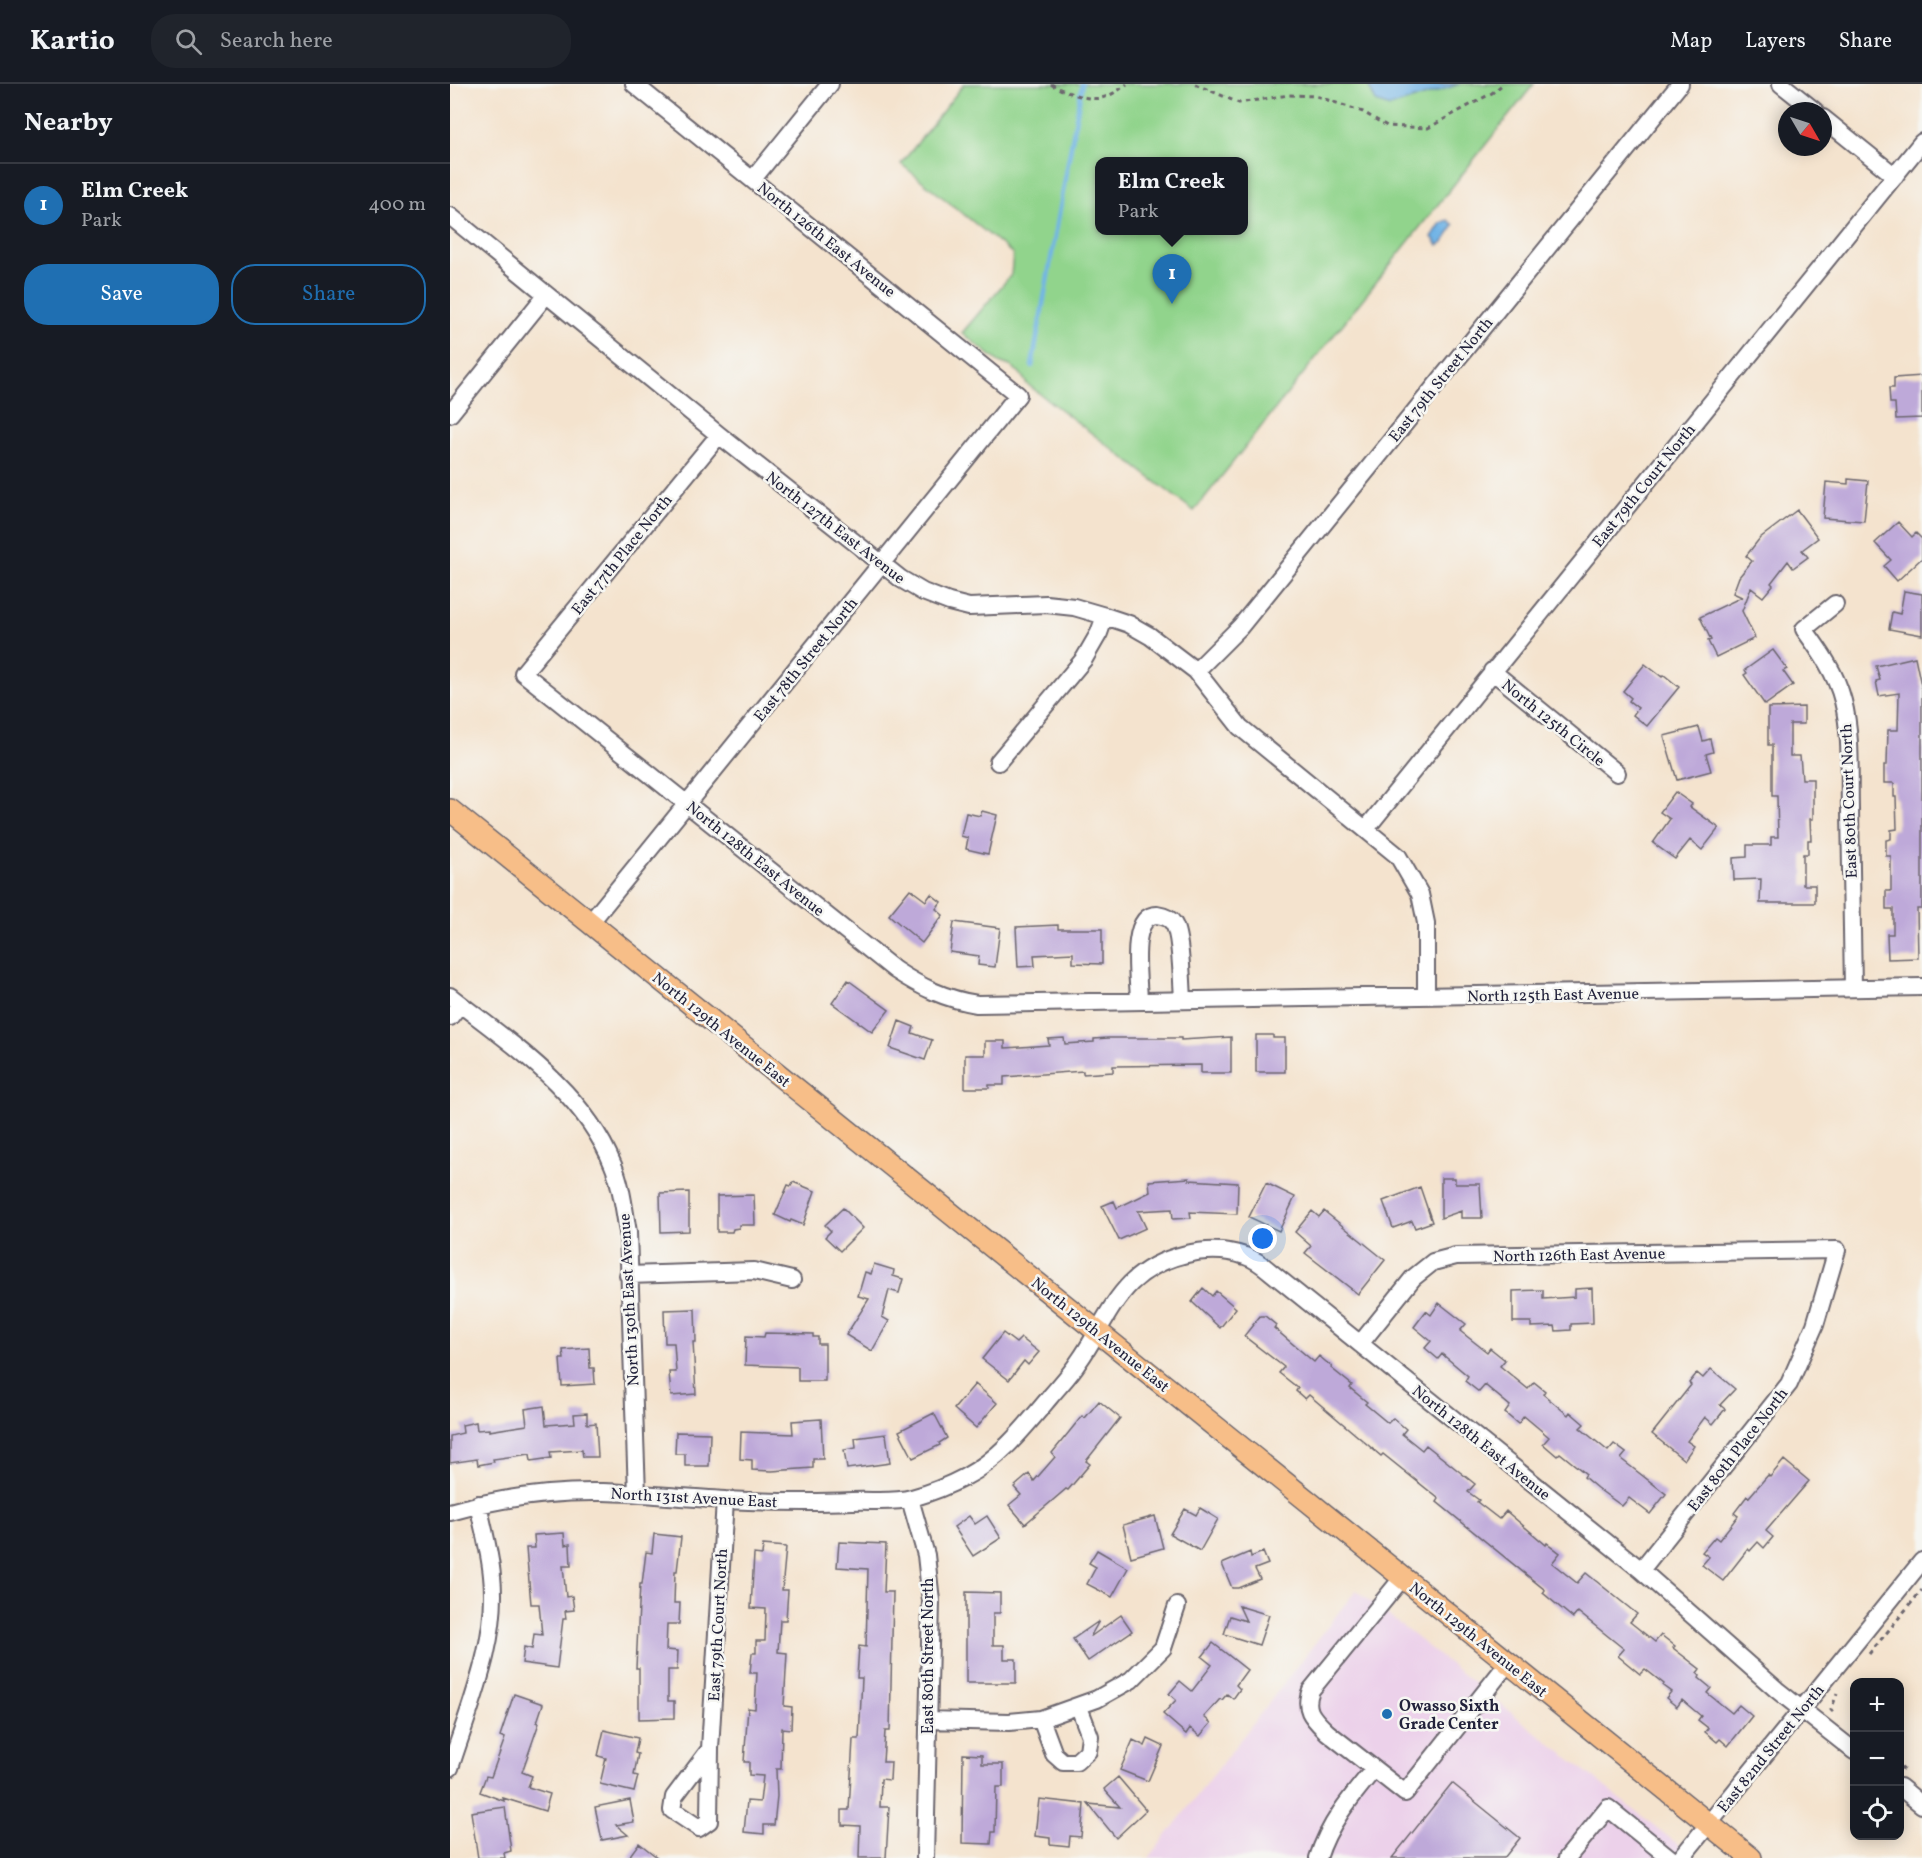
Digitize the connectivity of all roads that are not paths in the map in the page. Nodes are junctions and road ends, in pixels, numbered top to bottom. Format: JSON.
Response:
{"nodes":[{"id":1,"x":634,"y":84,"type":"edge"},
{"id":2,"x":830,"y":84,"type":"edge"},
{"id":3,"x":1680,"y":84,"type":"edge"},
{"id":4,"x":1781,"y":84,"type":"edge"},
{"id":5,"x":1804,"y":102,"type":"edge"},
{"id":6,"x":1832,"y":125,"type":"edge"},
{"id":7,"x":1922,"y":142,"type":"edge"},
{"id":8,"x":1895,"y":176,"type":"junction"},
{"id":9,"x":753,"y":179,"type":"junction"},
{"id":10,"x":450,"y":216,"type":"edge"},
{"id":11,"x":546,"y":295,"type":"junction"},
{"id":12,"x":1018,"y":395,"type":"joint"},
{"id":13,"x":450,"y":414,"type":"edge"},
{"id":14,"x":719,"y":435,"type":"junction"},
{"id":15,"x":881,"y":564,"type":"junction"},
{"id":16,"x":1835,"y":604,"type":"dead end"},
{"id":17,"x":1105,"y":616,"type":"junction"},
{"id":18,"x":1196,"y":671,"type":"junction"},
{"id":19,"x":1492,"y":671,"type":"junction"},
{"id":20,"x":524,"y":673,"type":"joint"},
{"id":21,"x":998,"y":762,"type":"dead end"},
{"id":22,"x":1617,"y":772,"type":"dead end"},
{"id":23,"x":688,"y":803,"type":"junction"},
{"id":24,"x":450,"y":810,"type":"edge"},
{"id":25,"x":1366,"y":829,"type":"junction"},
{"id":26,"x":590,"y":923,"type":"junction"},
{"id":27,"x":1922,"y":987,"type":"edge"},
{"id":28,"x":1853,"y":988,"type":"junction"},
{"id":29,"x":1426,"y":996,"type":"junction"},
{"id":30,"x":1183,"y":1000,"type":"junction"},
{"id":31,"x":1139,"y":1001,"type":"junction"},
{"id":32,"x":1005,"y":1004,"type":"joint"},
{"id":33,"x":453,"y":1006,"type":"edge"},
{"id":34,"x":1837,"y":1250,"type":"joint"},
{"id":35,"x":628,"y":1275,"type":"junction"},
{"id":36,"x":792,"y":1280,"type":"dead end"},
{"id":37,"x":1097,"y":1332,"type":"junction"},
{"id":38,"x":1360,"y":1344,"type":"junction"},
{"id":39,"x":637,"y":1494,"type":"junction"},
{"id":40,"x":910,"y":1498,"type":"junction"},
{"id":41,"x":724,"y":1500,"type":"junction"},
{"id":42,"x":478,"y":1504,"type":"junction"},
{"id":43,"x":450,"y":1512,"type":"edge"},
{"id":44,"x":1922,"y":1561,"type":"edge"},
{"id":45,"x":1641,"y":1570,"type":"junction"},
{"id":46,"x":1403,"y":1577,"type":"junction"},
{"id":47,"x":1177,"y":1606,"type":"dead end"},
{"id":48,"x":1508,"y":1663,"type":"junction"},
{"id":49,"x":1079,"y":1707,"type":"junction"},
{"id":50,"x":1802,"y":1709,"type":"junction"},
{"id":51,"x":1041,"y":1719,"type":"junction"},
{"id":52,"x":928,"y":1720,"type":"junction"},
{"id":53,"x":1850,"y":1748,"type":"edge"},
{"id":54,"x":710,"y":1749,"type":"dead end"},
{"id":55,"x":450,"y":1768,"type":"edge"},
{"id":56,"x":1374,"y":1769,"type":"junction"},
{"id":57,"x":1904,"y":1791,"type":"edge"},
{"id":58,"x":1922,"y":1805,"type":"edge"},
{"id":59,"x":1708,"y":1823,"type":"junction"},
{"id":60,"x":925,"y":1858,"type":"edge"},
{"id":61,"x":1318,"y":1858,"type":"edge"},
{"id":62,"x":1567,"y":1858,"type":"edge"},
{"id":63,"x":1670,"y":1858,"type":"edge"},
{"id":64,"x":1681,"y":1858,"type":"edge"},
{"id":65,"x":1751,"y":1858,"type":"edge"}],
"edges":[{"from":1,"to":9,"type":"street","name":"North 126th East Avenue"},
{"from":2,"to":9,"type":"street"},
{"from":3,"to":18,"type":"street","name":"East 79th Street North"},
{"from":4,"to":5,"type":"street"},
{"from":6,"to":8,"type":"street"},
{"from":7,"to":8,"type":"street","name":"East 79th Court North"},
{"from":8,"to":19,"type":"street","name":"East 79th Court North"},
{"from":9,"to":12,"type":"street","name":"North 126th East Avenue"},
{"from":10,"to":11,"type":"street","name":"North 127th East Avenue"},
{"from":11,"to":13,"type":"street"},
{"from":11,"to":14,"type":"street","name":"North 127th East Avenue"},
{"from":12,"to":15,"type":"street","name":"East 78th Street North"},
{"from":14,"to":15,"type":"street","name":"North 127th East Avenue"},
{"from":14,"to":20,"type":"street","name":"East 77th Place North"},
{"from":15,"to":17,"type":"street","name":"North 127th East Avenue"},
{"from":15,"to":23,"type":"street","name":"East 78th Street North"},
{"from":16,"to":28,"type":"street","name":"East 80th Court North"},
{"from":17,"to":18,"type":"street","name":"North 127th East Avenue"},
{"from":17,"to":21,"type":"street"},
{"from":18,"to":25,"type":"street","name":"North 127th East Avenue"},
{"from":19,"to":22,"type":"street","name":"North 125th Circle"},
{"from":19,"to":25,"type":"street","name":"East 79th Court North"},
{"from":20,"to":23,"type":"street","name":"North 128th East Avenue"},
{"from":23,"to":26,"type":"street","name":"East 78th Street North"},
{"from":23,"to":32,"type":"street","name":"North 128th East Avenue"},
{"from":24,"to":26,"type":"main road","name":"North 129th Avenue East"},
{"from":25,"to":29,"type":"street","name":"North 127th East Avenue"},
{"from":26,"to":37,"type":"main road","name":"North 129th Avenue East"},
{"from":27,"to":28,"type":"street","name":"North 125th East Avenue"},
{"from":28,"to":29,"type":"street","name":"North 125th East Avenue"},
{"from":29,"to":30,"type":"street","name":"North 125th East Avenue"},
{"from":30,"to":31,"type":"street","name":"North 125th East Avenue"},
{"from":30,"to":31,"type":"street"},
{"from":31,"to":32,"type":"street","name":"North 125th East Avenue"},
{"from":33,"to":35,"type":"street","name":"North 130th East Avenue"},
{"from":34,"to":38,"type":"street","name":"North 126th East Avenue"},
{"from":34,"to":45,"type":"street","name":"East 80th Place North"},
{"from":35,"to":36,"type":"street"},
{"from":35,"to":39,"type":"street","name":"North 130th East Avenue"},
{"from":37,"to":38,"type":"street","name":"North 128th East Avenue"},
{"from":37,"to":40,"type":"street"},
{"from":37,"to":46,"type":"main road","name":"North 129th Avenue East"},
{"from":38,"to":45,"type":"street","name":"North 128th East Avenue"},
{"from":39,"to":41,"type":"street","name":"North 131st Avenue East"},
{"from":39,"to":42,"type":"street","name":"North 131st Avenue East"},
{"from":40,"to":41,"type":"street","name":"North 131st Avenue East"},
{"from":40,"to":52,"type":"street","name":"East 80th Street North"},
{"from":41,"to":54,"type":"street","name":"East 79th Court North"},
{"from":42,"to":43,"type":"street"},
{"from":42,"to":55,"type":"street"},
{"from":44,"to":50,"type":"street","name":"East 82nd Street North"},
{"from":45,"to":50,"type":"street","name":"North 128th East Avenue"},
{"from":46,"to":48,"type":"main road","name":"North 129th Avenue East"},
{"from":46,"to":56,"type":"street"},
{"from":47,"to":49,"type":"street"},
{"from":48,"to":56,"type":"street"},
{"from":48,"to":59,"type":"main road","name":"North 129th Avenue East"},
{"from":49,"to":51,"type":"street"},
{"from":49,"to":51,"type":"street"},
{"from":50,"to":53,"type":"street","name":"North 128th East Avenue"},
{"from":50,"to":59,"type":"street","name":"East 82nd Street North"},
{"from":51,"to":52,"type":"street"},
{"from":52,"to":60,"type":"street","name":"East 80th Street North"},
{"from":56,"to":61,"type":"street"},
{"from":57,"to":58,"type":"street"},
{"from":59,"to":64,"type":"street","name":"East 82nd Street North"},
{"from":59,"to":65,"type":"main road","name":"North 129th Avenue East"},
{"from":62,"to":63,"type":"street"}]}
